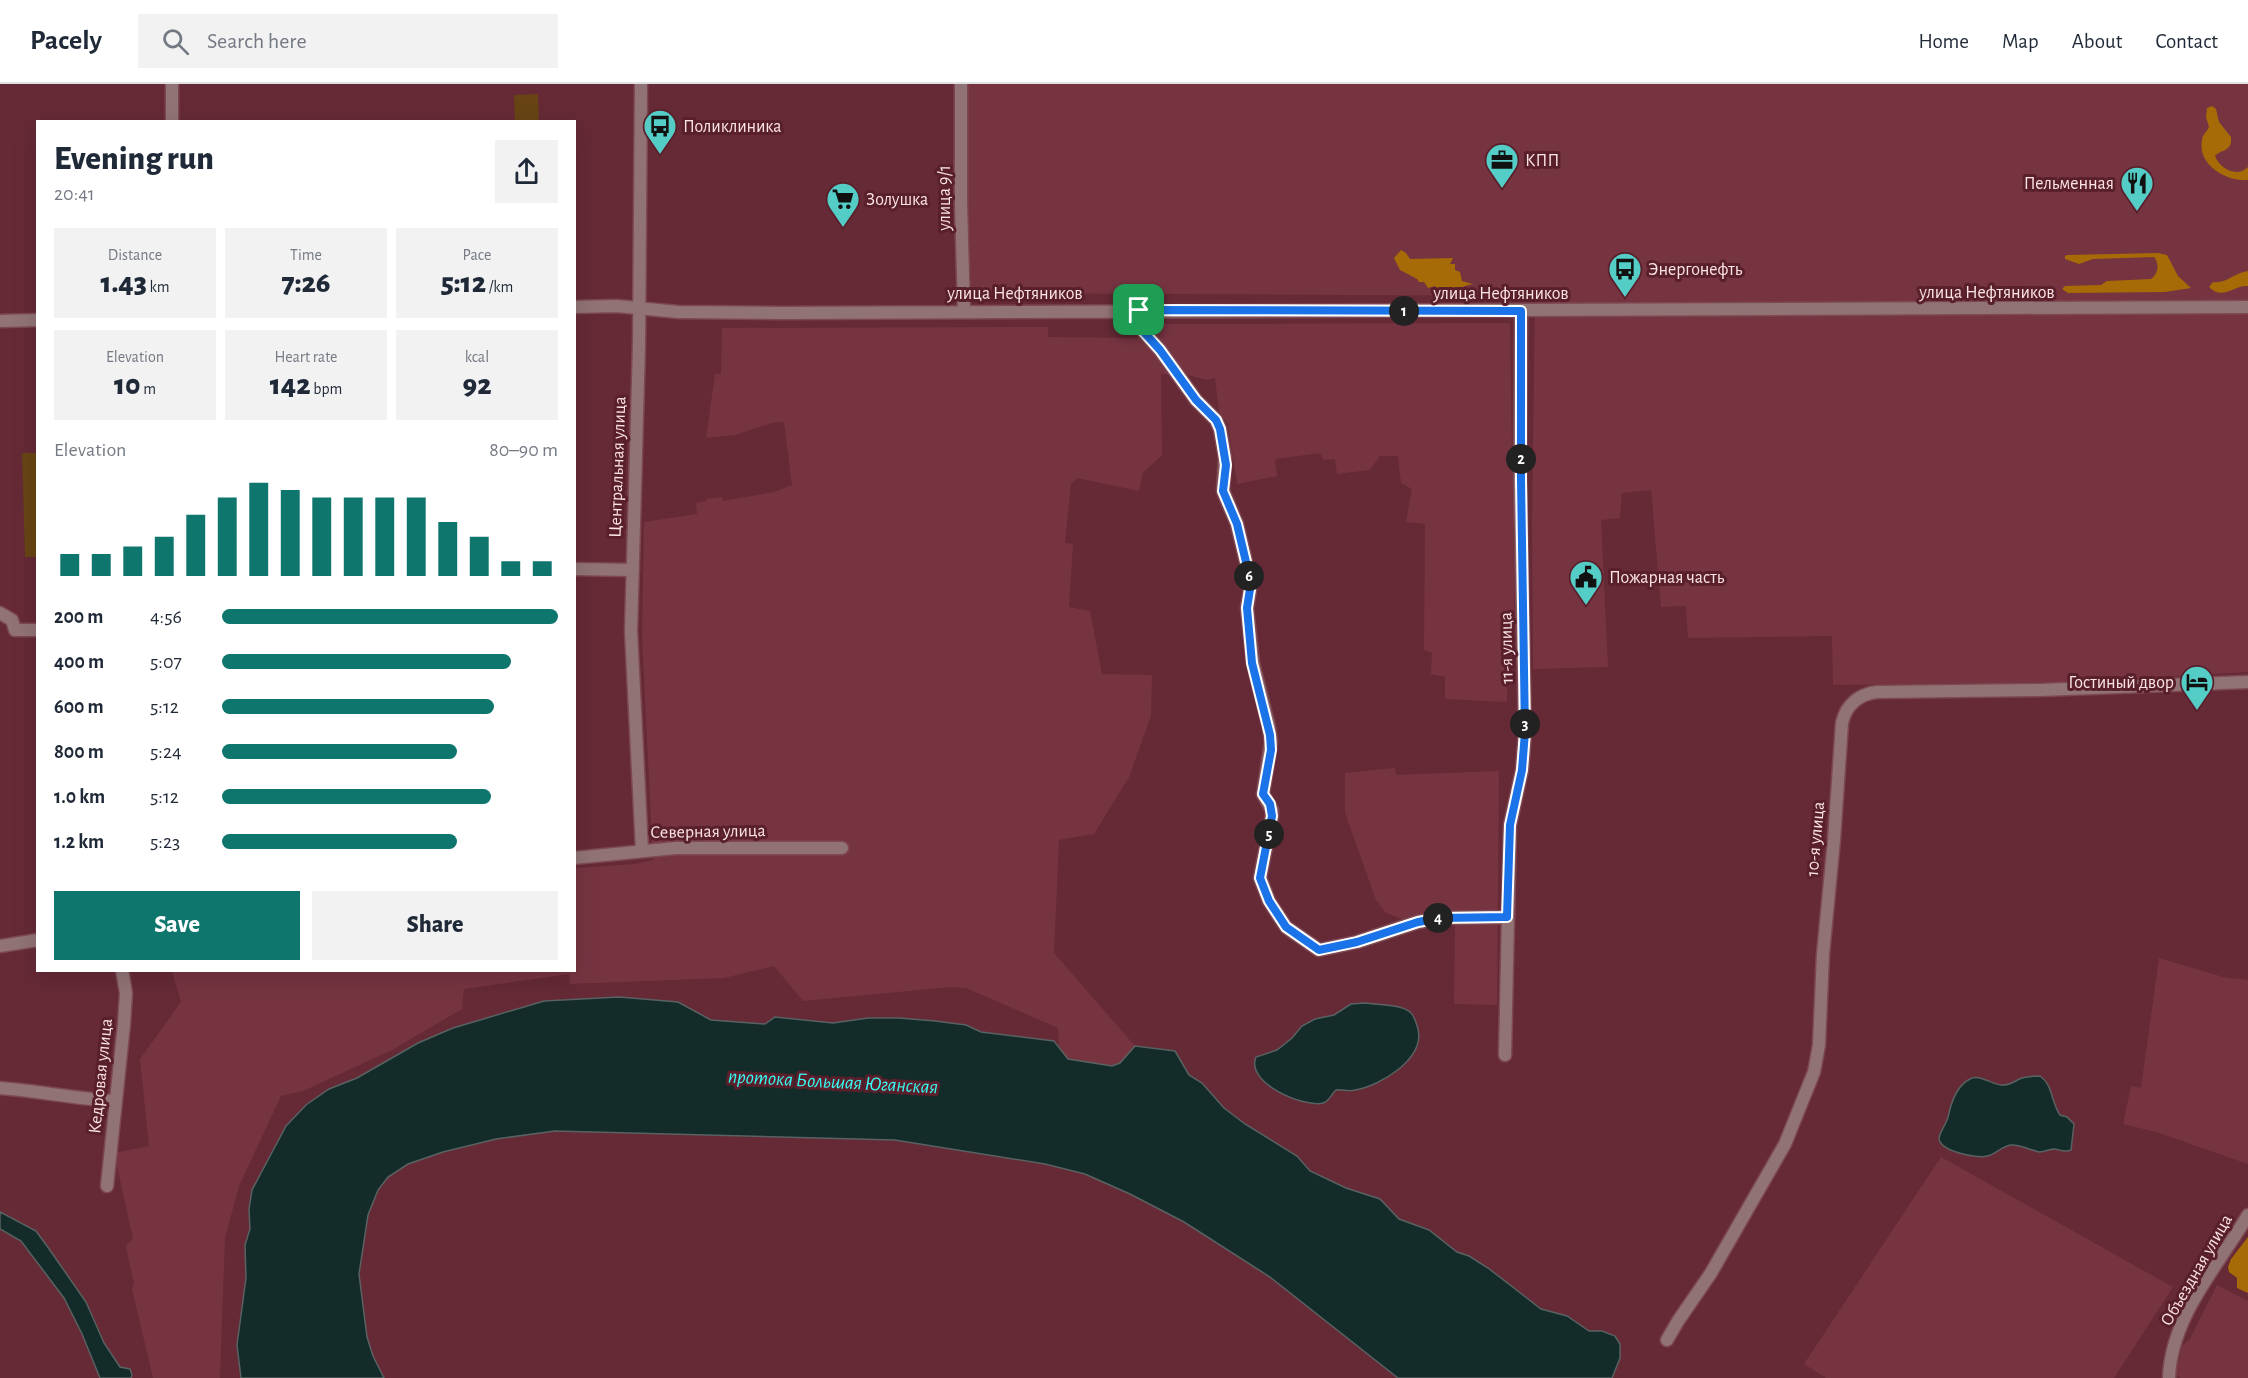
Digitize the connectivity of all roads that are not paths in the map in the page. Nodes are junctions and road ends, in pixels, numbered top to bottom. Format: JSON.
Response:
{"nodes":[{"id":1,"x":172,"y":84,"type":"edge"},
{"id":2,"x":641,"y":84,"type":"edge"},
{"id":3,"x":962,"y":84,"type":"edge"},
{"id":4,"x":172,"y":120,"type":"edge"},
{"id":5,"x":576,"y":307,"type":"edge"},
{"id":6,"x":639,"y":308,"type":"junction"},
{"id":7,"x":2248,"y":308,"type":"edge"},
{"id":8,"x":1139,"y":310,"type":"junction"},
{"id":9,"x":964,"y":311,"type":"junction"},
{"id":10,"x":1521,"y":311,"type":"junction"},
{"id":11,"x":36,"y":320,"type":"edge"},
{"id":12,"x":0,"y":321,"type":"edge"},
{"id":13,"x":576,"y":569,"type":"edge"},
{"id":14,"x":633,"y":570,"type":"junction"},
{"id":15,"x":0,"y":613,"type":"edge"},
{"id":16,"x":36,"y":630,"type":"edge"},
{"id":17,"x":2248,"y":682,"type":"edge"},
{"id":18,"x":842,"y":848,"type":"dead end"},
{"id":19,"x":642,"y":850,"type":"junction"},
{"id":20,"x":576,"y":858,"type":"edge"},
{"id":21,"x":1507,"y":917,"type":"junction"},
{"id":22,"x":36,"y":940,"type":"edge"},
{"id":23,"x":0,"y":946,"type":"edge"},
{"id":24,"x":122,"y":972,"type":"edge"},
{"id":25,"x":1505,"y":1055,"type":"dead end"},
{"id":26,"x":0,"y":1088,"type":"edge"},
{"id":27,"x":115,"y":1101,"type":"junction"},
{"id":28,"x":107,"y":1185,"type":"dead end"},
{"id":29,"x":2248,"y":1217,"type":"edge"},
{"id":30,"x":1667,"y":1340,"type":"dead end"},
{"id":31,"x":2169,"y":1378,"type":"edge"}],
"edges":[{"from":1,"to":4,"type":"street"},
{"from":2,"to":6,"type":"street","name":"Центральная улица"},
{"from":3,"to":9,"type":"street","name":"улица 9/1"},
{"from":5,"to":6,"type":"street","name":"улица Нефтяников"},
{"from":6,"to":9,"type":"street","name":"улица Нефтяников"},
{"from":6,"to":14,"type":"street","name":"Центральная улица"},
{"from":7,"to":10,"type":"street","name":"улица Нефтяников"},
{"from":8,"to":9,"type":"street","name":"улица Нефтяников"},
{"from":8,"to":10,"type":"street","name":"улица Нефтяников"},
{"from":8,"to":21,"type":"street"},
{"from":10,"to":21,"type":"street","name":"11-я улица"},
{"from":11,"to":12,"type":"street"},
{"from":13,"to":14,"type":"street"},
{"from":14,"to":19,"type":"street","name":"Центральная улица"},
{"from":15,"to":16,"type":"street"},
{"from":17,"to":30,"type":"street","name":"10-я улица"},
{"from":18,"to":19,"type":"street","name":"Северная улица"},
{"from":19,"to":20,"type":"street","name":"Северная улица"},
{"from":21,"to":25,"type":"street","name":"11-я улица"},
{"from":22,"to":23,"type":"street"},
{"from":24,"to":27,"type":"street","name":"Кедровая улица"},
{"from":26,"to":27,"type":"street"},
{"from":27,"to":28,"type":"street","name":"Кедровая улица"},
{"from":29,"to":31,"type":"street","name":"Объездная улица"}]}
